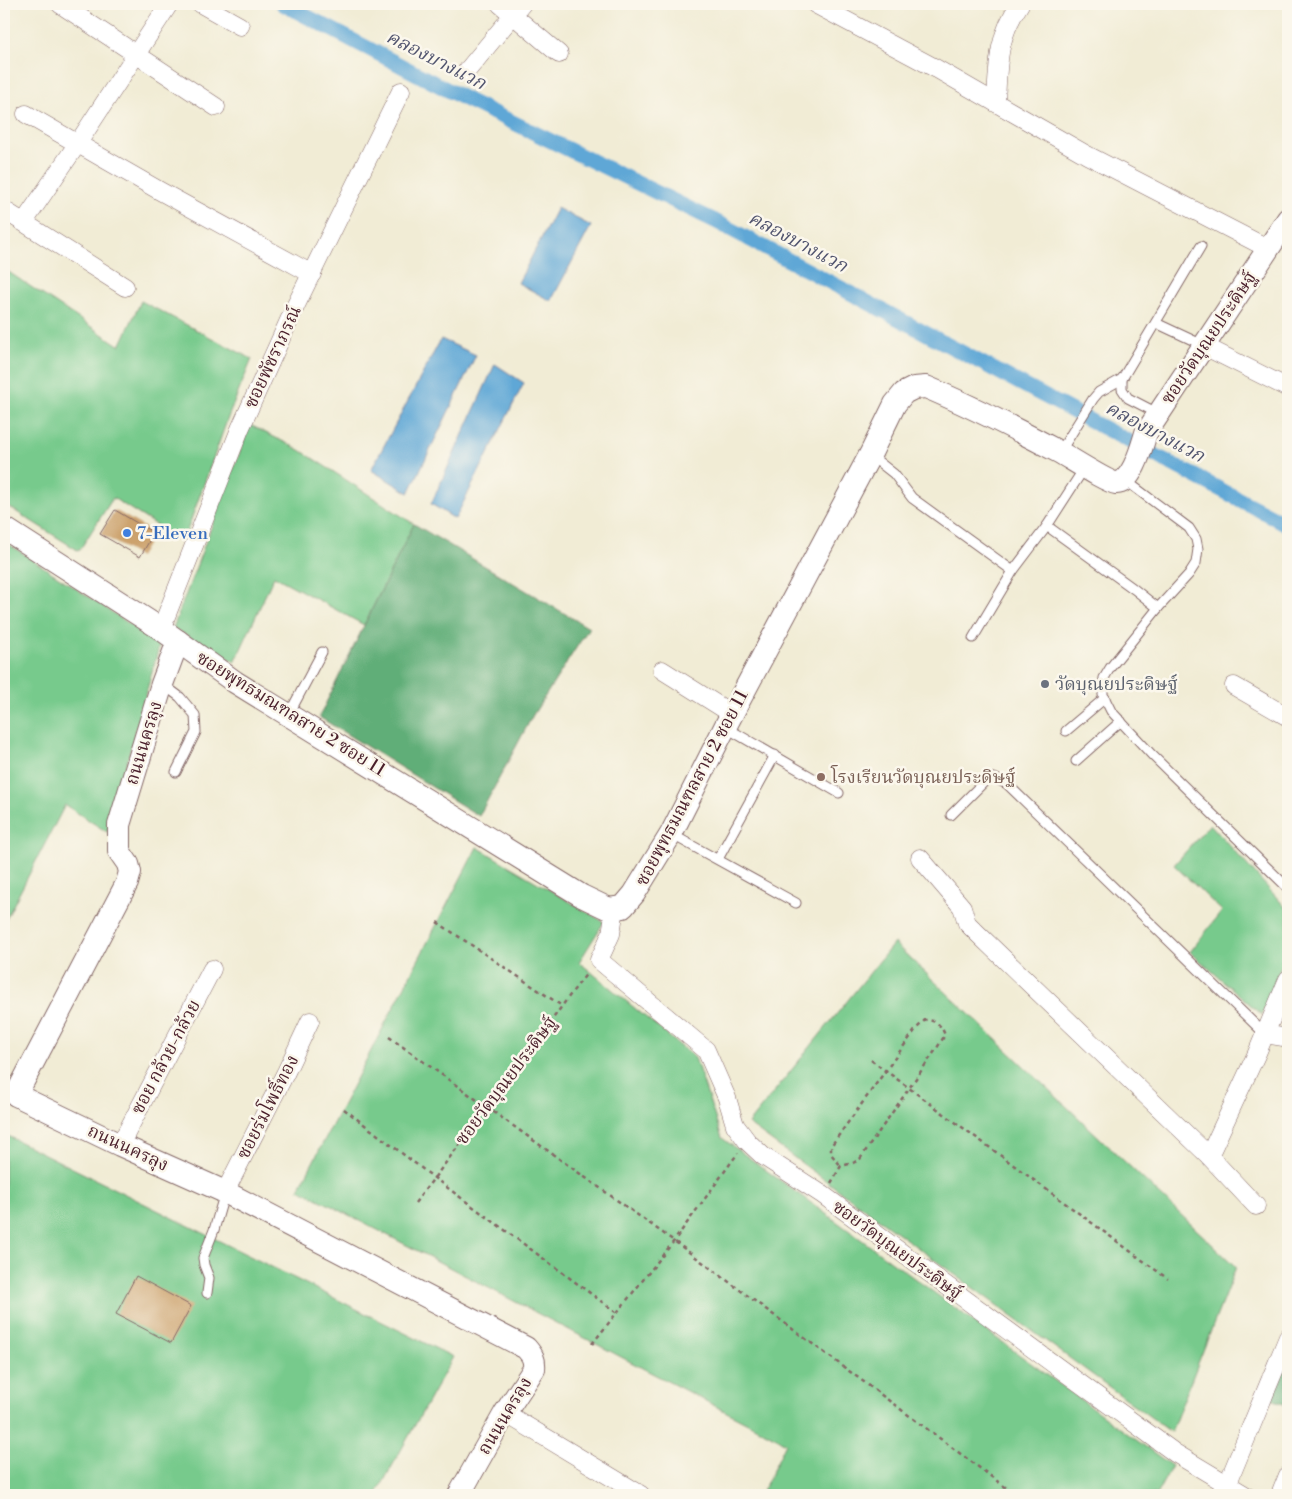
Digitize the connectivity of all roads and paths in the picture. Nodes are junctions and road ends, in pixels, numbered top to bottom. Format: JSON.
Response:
{"nodes":[{"id":1,"x":60,"y":4,"type":"edge"},
{"id":2,"x":169,"y":4,"type":"edge"},
{"id":3,"x":201,"y":4,"type":"edge"},
{"id":4,"x":815,"y":4,"type":"edge"},
{"id":5,"x":1020,"y":4,"type":"edge"},
{"id":6,"x":512,"y":8,"type":"edge"},
{"id":7,"x":240,"y":26,"type":"dead end"},
{"id":8,"x":136,"y":54,"type":"junction"},
{"id":9,"x":559,"y":54,"type":"dead end"},
{"id":10,"x":466,"y":72,"type":"dead end"},
{"id":11,"x":401,"y":91,"type":"dead end"},
{"id":12,"x":996,"y":104,"type":"junction"},
{"id":13,"x":216,"y":107,"type":"dead end"},
{"id":14,"x":26,"y":114,"type":"dead end"},
{"id":15,"x":78,"y":143,"type":"junction"},
{"id":16,"x":4,"y":210,"type":"edge"},
{"id":17,"x":1288,"y":219,"type":"edge"},
{"id":18,"x":24,"y":222,"type":"junction"},
{"id":19,"x":1201,"y":246,"type":"dead end"},
{"id":20,"x":1269,"y":248,"type":"junction"},
{"id":21,"x":312,"y":274,"type":"junction"},
{"id":22,"x":125,"y":288,"type":"dead end"},
{"id":23,"x":1156,"y":323,"type":"junction"},
{"id":24,"x":1204,"y":346,"type":"junction"},
{"id":25,"x":1122,"y":380,"type":"junction"},
{"id":26,"x":1288,"y":388,"type":"edge"},
{"id":27,"x":1159,"y":414,"type":"junction"},
{"id":28,"x":1065,"y":444,"type":"junction"},
{"id":29,"x":870,"y":455,"type":"junction"},
{"id":30,"x":1085,"y":467,"type":"junction"},
{"id":31,"x":1125,"y":480,"type":"junction"},
{"id":32,"x":1047,"y":526,"type":"junction"},
{"id":33,"x":4,"y":528,"type":"edge"},
{"id":34,"x":1013,"y":571,"type":"junction"},
{"id":35,"x":1158,"y":608,"type":"junction"},
{"id":36,"x":169,"y":635,"type":"junction"},
{"id":37,"x":974,"y":638,"type":"dead end"},
{"id":38,"x":322,"y":652,"type":"dead end"},
{"id":39,"x":662,"y":670,"type":"dead end"},
{"id":40,"x":162,"y":684,"type":"junction"},
{"id":41,"x":1234,"y":686,"type":"dead end"},
{"id":42,"x":1105,"y":698,"type":"junction"},
{"id":43,"x":289,"y":714,"type":"junction"},
{"id":44,"x":1288,"y":717,"type":"edge"},
{"id":45,"x":728,"y":721,"type":"junction"},
{"id":46,"x":1121,"y":722,"type":"junction"},
{"id":47,"x":1066,"y":731,"type":"dead end"},
{"id":48,"x":776,"y":755,"type":"junction"},
{"id":49,"x":1076,"y":762,"type":"dead end"},
{"id":50,"x":176,"y":772,"type":"dead end"},
{"id":51,"x":839,"y":793,"type":"dead end"},
{"id":52,"x":950,"y":815,"type":"dead end"},
{"id":53,"x":671,"y":834,"type":"junction"},
{"id":54,"x":920,"y":858,"type":"dead end"},
{"id":55,"x":718,"y":860,"type":"junction"},
{"id":56,"x":1288,"y":888,"type":"edge"},
{"id":57,"x":796,"y":903,"type":"dead end"},
{"id":58,"x":615,"y":908,"type":"junction"},
{"id":59,"x":436,"y":922,"type":"dead end"},
{"id":60,"x":598,"y":960,"type":"junction"},
{"id":61,"x":212,"y":969,"type":"dead end"},
{"id":62,"x":1288,"y":979,"type":"edge"},
{"id":63,"x":562,"y":1006,"type":"junction"},
{"id":64,"x":310,"y":1021,"type":"dead end"},
{"id":65,"x":1265,"y":1034,"type":"junction"},
{"id":66,"x":390,"y":1037,"type":"dead end"},
{"id":67,"x":1288,"y":1038,"type":"edge"},
{"id":68,"x":871,"y":1060,"type":"dead end"},
{"id":69,"x":886,"y":1070,"type":"junction"},
{"id":70,"x":910,"y":1088,"type":"junction"},
{"id":71,"x":10,"y":1092,"type":"edge"},
{"id":72,"x":489,"y":1106,"type":"junction"},
{"id":73,"x":344,"y":1109,"type":"dead end"},
{"id":74,"x":747,"y":1141,"type":"junction"},
{"id":75,"x":120,"y":1145,"type":"junction"},
{"id":76,"x":1209,"y":1156,"type":"junction"},
{"id":77,"x":433,"y":1177,"type":"junction"},
{"id":78,"x":225,"y":1192,"type":"junction"},
{"id":79,"x":415,"y":1203,"type":"dead end"},
{"id":80,"x":1256,"y":1206,"type":"dead end"},
{"id":81,"x":674,"y":1240,"type":"junction"},
{"id":82,"x":1168,"y":1279,"type":"dead end"},
{"id":83,"x":207,"y":1294,"type":"dead end"},
{"id":84,"x":617,"y":1313,"type":"junction"},
{"id":85,"x":1288,"y":1337,"type":"edge"},
{"id":86,"x":592,"y":1344,"type":"dead end"},
{"id":87,"x":505,"y":1413,"type":"junction"},
{"id":88,"x":1288,"y":1476,"type":"edge"},
{"id":89,"x":1228,"y":1485,"type":"junction"},
{"id":90,"x":458,"y":1495,"type":"edge"},
{"id":91,"x":641,"y":1495,"type":"edge"},
{"id":92,"x":1016,"y":1495,"type":"edge"},
{"id":93,"x":1245,"y":1495,"type":"edge"},
{"id":94,"x":1280,"y":1495,"type":"edge"}],
"edges":[{"from":1,"to":8,"type":"street"},
{"from":2,"to":8,"type":"street"},
{"from":3,"to":7,"type":"street"},
{"from":4,"to":12,"type":"street"},
{"from":5,"to":12,"type":"street"},
{"from":6,"to":9,"type":"street"},
{"from":6,"to":10,"type":"street"},
{"from":8,"to":13,"type":"street"},
{"from":8,"to":15,"type":"street"},
{"from":11,"to":21,"type":"street","name":"ซอยพัชราภรณ์"},
{"from":12,"to":20,"type":"street"},
{"from":14,"to":15,"type":"street"},
{"from":15,"to":18,"type":"street"},
{"from":15,"to":21,"type":"street"},
{"from":16,"to":18,"type":"street"},
{"from":17,"to":20,"type":"street","name":"ซอยวัดบุณยประดิษฐ์"},
{"from":18,"to":22,"type":"street"},
{"from":19,"to":23,"type":"lane"},
{"from":20,"to":24,"type":"street","name":"ซอยวัดบุณยประดิษฐ์"},
{"from":21,"to":36,"type":"street","name":"ซอยพัชราภรณ์"},
{"from":23,"to":24,"type":"lane"},
{"from":23,"to":25,"type":"lane"},
{"from":24,"to":26,"type":"street"},
{"from":24,"to":27,"type":"street","name":"ซอยวัดบุณยประดิษฐ์"},
{"from":25,"to":27,"type":"lane"},
{"from":25,"to":28,"type":"lane"},
{"from":27,"to":31,"type":"street","name":"ซอยวัดบุณยประดิษฐ์"},
{"from":28,"to":29,"type":"street","name":"ซอยพุทธมณฑลสาย 2 ซอย 11"},
{"from":28,"to":30,"type":"street","name":"ซอยพุทธมณฑลสาย 2 ซอย 11"},
{"from":29,"to":34,"type":"lane"},
{"from":29,"to":45,"type":"street","name":"ซอยพุทธมณฑลสาย 2 ซอย 11"},
{"from":30,"to":31,"type":"street","name":"ซอยพุทธมณฑลสาย 2 ซอย 11"},
{"from":30,"to":32,"type":"lane"},
{"from":31,"to":35,"type":"lane"},
{"from":32,"to":34,"type":"lane"},
{"from":32,"to":35,"type":"lane"},
{"from":33,"to":36,"type":"street","name":"ซอยพุทธมณฑลสาย 2 ซอย 11"},
{"from":34,"to":37,"type":"lane"},
{"from":35,"to":42,"type":"lane"},
{"from":36,"to":40,"type":"street","name":"ถนนนครลุง"},
{"from":36,"to":43,"type":"street","name":"ซอยพุทธมณฑลสาย 2 ซอย 11"},
{"from":38,"to":43,"type":"lane"},
{"from":39,"to":45,"type":"street"},
{"from":40,"to":50,"type":"lane"},
{"from":40,"to":71,"type":"street","name":"ถนนนครลุง"},
{"from":41,"to":44,"type":"street"},
{"from":42,"to":46,"type":"lane"},
{"from":42,"to":47,"type":"lane"},
{"from":43,"to":58,"type":"street","name":"ซอยพุทธมณฑลสาย 2 ซอย 11"},
{"from":45,"to":48,"type":"lane"},
{"from":45,"to":53,"type":"street","name":"ซอยพุทธมณฑลสาย 2 ซอย 11"},
{"from":46,"to":49,"type":"lane"},
{"from":46,"to":56,"type":"lane"},
{"from":48,"to":51,"type":"lane"},
{"from":48,"to":55,"type":"lane"},
{"from":52,"to":65,"type":"lane"},
{"from":53,"to":55,"type":"lane"},
{"from":53,"to":58,"type":"street","name":"ซอยพุทธมณฑลสาย 2 ซอย 11"},
{"from":54,"to":76,"type":"street"},
{"from":55,"to":57,"type":"lane"},
{"from":58,"to":60,"type":"street"},
{"from":59,"to":63,"type":"path"},
{"from":60,"to":63,"type":"path","name":"ซอยวัดบุณยประดิษฐ์"},
{"from":60,"to":74,"type":"street","name":"ซอยวัดบุณยประดิษฐ์"},
{"from":61,"to":75,"type":"street","name":"ซอย กล้วย-กล้วย"},
{"from":62,"to":65,"type":"street"},
{"from":63,"to":72,"type":"path","name":"ซอยวัดบุณยประดิษฐ์"},
{"from":64,"to":78,"type":"street","name":"ซอยร่มโพธิ์ทอง"},
{"from":65,"to":67,"type":"street"},
{"from":65,"to":76,"type":"street"},
{"from":66,"to":72,"type":"path"},
{"from":68,"to":69,"type":"path"},
{"from":69,"to":70,"type":"path"},
{"from":69,"to":70,"type":"path"},
{"from":69,"to":70,"type":"path"},
{"from":70,"to":82,"type":"path"},
{"from":71,"to":75,"type":"street","name":"ถนนนครลุง"},
{"from":72,"to":77,"type":"path","name":"ซอยวัดบุณยประดิษฐ์"},
{"from":72,"to":81,"type":"path"},
{"from":73,"to":77,"type":"path"},
{"from":74,"to":81,"type":"path"},
{"from":74,"to":89,"type":"street","name":"ซอยวัดบุณยประดิษฐ์"},
{"from":75,"to":78,"type":"street","name":"ถนนนครลุง"},
{"from":76,"to":80,"type":"street"},
{"from":77,"to":79,"type":"path","name":"ซอยวัดบุณยประดิษฐ์"},
{"from":77,"to":84,"type":"path"},
{"from":78,"to":83,"type":"lane"},
{"from":78,"to":87,"type":"street","name":"ถนนนครลุง"},
{"from":81,"to":84,"type":"path"},
{"from":81,"to":92,"type":"path"},
{"from":84,"to":86,"type":"path"},
{"from":85,"to":89,"type":"street"},
{"from":87,"to":90,"type":"street","name":"ถนนนครลุง"},
{"from":87,"to":91,"type":"street"},
{"from":88,"to":94,"type":"street"},
{"from":89,"to":93,"type":"street","name":"ซอยวัดบุณยประดิษฐ์"}]}
